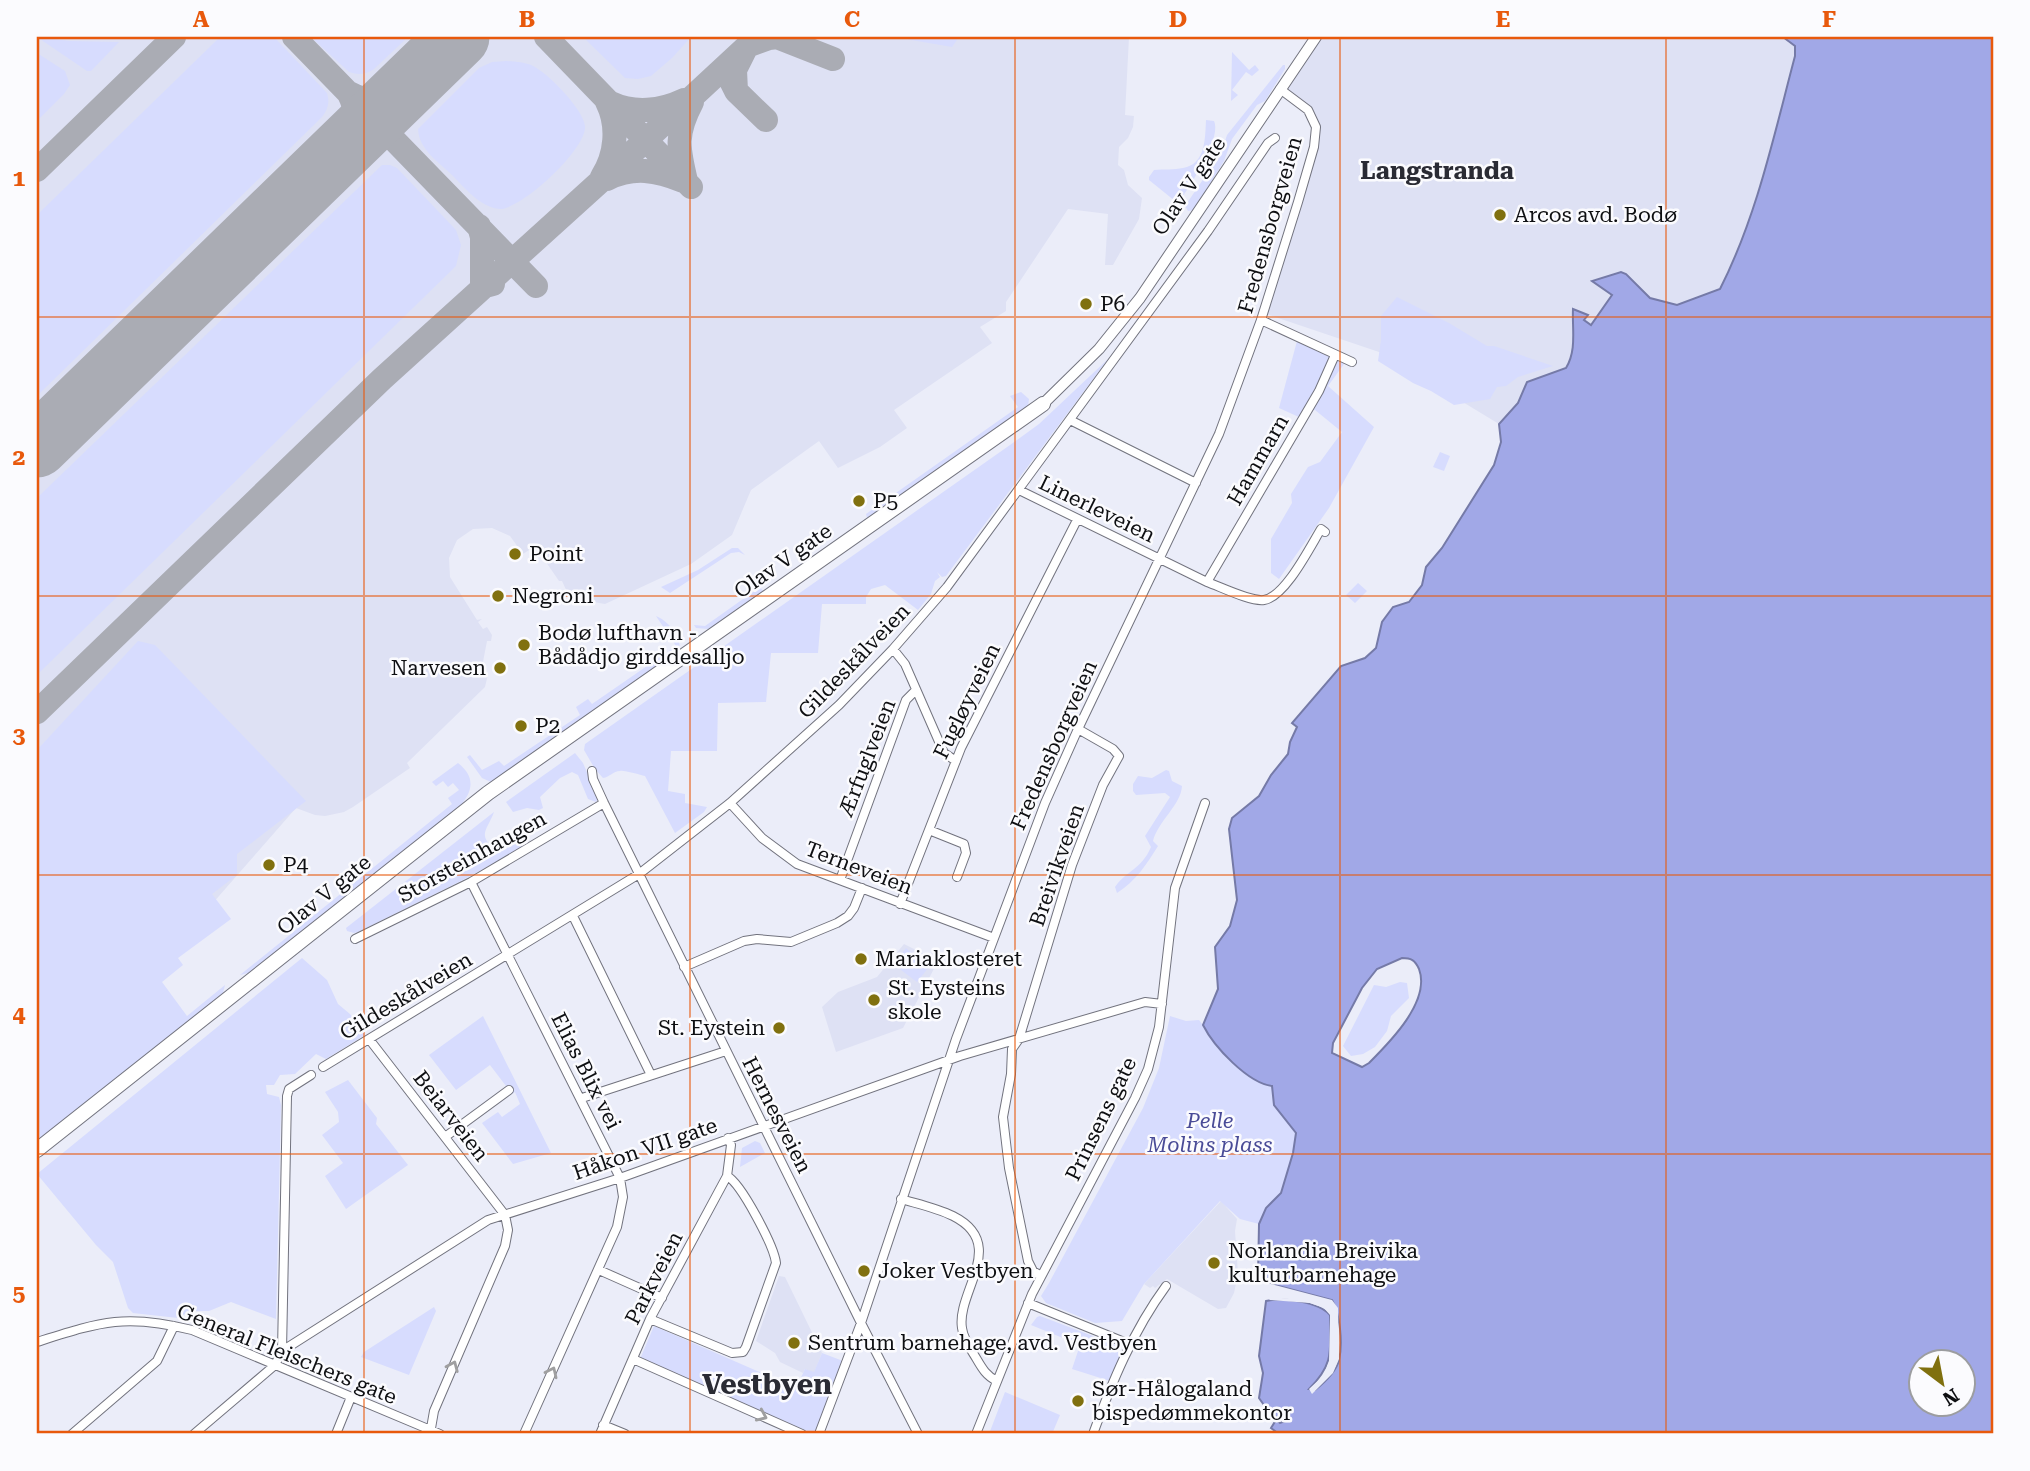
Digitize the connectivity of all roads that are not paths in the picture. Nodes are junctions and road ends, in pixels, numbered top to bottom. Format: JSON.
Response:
{"nodes":[{"id":1,"x":1316,"y":37,"type":"edge"},
{"id":2,"x":1280,"y":89,"type":"junction"},
{"id":3,"x":1275,"y":138,"type":"dead end"},
{"id":4,"x":1261,"y":320,"type":"junction"},
{"id":5,"x":1335,"y":355,"type":"junction"},
{"id":6,"x":1352,"y":362,"type":"dead end"},
{"id":7,"x":1043,"y":404,"type":"joint"},
{"id":8,"x":1070,"y":420,"type":"junction"},
{"id":9,"x":1196,"y":483,"type":"junction"},
{"id":10,"x":1018,"y":490,"type":"junction"},
{"id":11,"x":1077,"y":520,"type":"junction"},
{"id":12,"x":1325,"y":532,"type":"dead end"},
{"id":13,"x":1160,"y":559,"type":"junction"},
{"id":14,"x":1207,"y":582,"type":"junction"},
{"id":15,"x":893,"y":649,"type":"junction"},
{"id":16,"x":916,"y":690,"type":"junction"},
{"id":17,"x":1078,"y":729,"type":"junction"},
{"id":18,"x":956,"y":761,"type":"junction"},
{"id":19,"x":592,"y":771,"type":"dead end"},
{"id":20,"x":604,"y":803,"type":"junction"},
{"id":21,"x":730,"y":803,"type":"junction"},
{"id":22,"x":1205,"y":803,"type":"dead end"},
{"id":23,"x":929,"y":830,"type":"junction"},
{"id":24,"x":639,"y":874,"type":"junction"},
{"id":25,"x":957,"y":877,"type":"dead end"},
{"id":26,"x":840,"y":880,"type":"junction"},
{"id":27,"x":471,"y":882,"type":"junction"},
{"id":28,"x":862,"y":888,"type":"junction"},
{"id":29,"x":901,"y":904,"type":"junction"},
{"id":30,"x":573,"y":915,"type":"junction"},
{"id":31,"x":994,"y":938,"type":"junction"},
{"id":32,"x":355,"y":939,"type":"dead end"},
{"id":33,"x":507,"y":955,"type":"junction"},
{"id":34,"x":684,"y":967,"type":"junction"},
{"id":35,"x":1162,"y":1004,"type":"junction"},
{"id":36,"x":369,"y":1039,"type":"junction"},
{"id":37,"x":1019,"y":1039,"type":"junction"},
{"id":38,"x":726,"y":1051,"type":"junction"},
{"id":39,"x":949,"y":1061,"type":"junction"},
{"id":40,"x":323,"y":1067,"type":"dead end"},
{"id":41,"x":651,"y":1074,"type":"junction"},
{"id":42,"x":311,"y":1075,"type":"dead end"},
{"id":43,"x":509,"y":1090,"type":"dead end"},
{"id":44,"x":582,"y":1098,"type":"junction"},
{"id":45,"x":764,"y":1126,"type":"junction"},
{"id":46,"x":445,"y":1137,"type":"junction"},
{"id":47,"x":728,"y":1138,"type":"junction"},
{"id":48,"x":37,"y":1150,"type":"edge"},
{"id":49,"x":727,"y":1176,"type":"junction"},
{"id":50,"x":620,"y":1178,"type":"junction"},
{"id":51,"x":901,"y":1199,"type":"junction"},
{"id":52,"x":505,"y":1215,"type":"junction"},
{"id":53,"x":599,"y":1269,"type":"junction"},
{"id":54,"x":1041,"y":1276,"type":"junction"},
{"id":55,"x":1166,"y":1286,"type":"dead end"},
{"id":56,"x":662,"y":1298,"type":"junction"},
{"id":57,"x":1028,"y":1303,"type":"junction"},
{"id":58,"x":650,"y":1320,"type":"junction"},
{"id":59,"x":861,"y":1323,"type":"junction"},
{"id":60,"x":174,"y":1326,"type":"junction"},
{"id":61,"x":37,"y":1342,"type":"edge"},
{"id":62,"x":1129,"y":1344,"type":"junction"},
{"id":63,"x":282,"y":1351,"type":"junction"},
{"id":64,"x":633,"y":1359,"type":"junction"},
{"id":65,"x":275,"y":1365,"type":"junction"},
{"id":66,"x":997,"y":1381,"type":"junction"},
{"id":67,"x":351,"y":1397,"type":"junction"},
{"id":68,"x":603,"y":1425,"type":"junction"},
{"id":69,"x":430,"y":1432,"type":"edge"},
{"id":70,"x":72,"y":1434,"type":"edge"},
{"id":71,"x":194,"y":1434,"type":"edge"},
{"id":72,"x":336,"y":1434,"type":"edge"},
{"id":73,"x":439,"y":1434,"type":"edge"},
{"id":74,"x":524,"y":1434,"type":"edge"},
{"id":75,"x":600,"y":1434,"type":"edge"},
{"id":76,"x":625,"y":1434,"type":"edge"},
{"id":77,"x":802,"y":1434,"type":"edge"},
{"id":78,"x":818,"y":1434,"type":"edge"},
{"id":79,"x":918,"y":1434,"type":"edge"},
{"id":80,"x":976,"y":1434,"type":"edge"},
{"id":81,"x":1093,"y":1434,"type":"edge"}],
"edges":[{"from":1,"to":2,"type":"street"},
{"from":2,"to":4,"type":"street","name":"Fredensborgveien"},
{"from":2,"to":7,"type":"street","name":"Olav V gate"},
{"from":3,"to":8,"type":"street","name":"Gildeskålveien"},
{"from":4,"to":5,"type":"street"},
{"from":4,"to":9,"type":"street","name":"Fredensborgveien"},
{"from":5,"to":6,"type":"street"},
{"from":5,"to":14,"type":"street","name":"Hammarn"},
{"from":7,"to":48,"type":"highway","name":"Olav V gate"},
{"from":8,"to":9,"type":"street"},
{"from":8,"to":10,"type":"street","name":"Gildeskålveien"},
{"from":9,"to":13,"type":"street","name":"Fredensborgveien"},
{"from":10,"to":11,"type":"street","name":"Linerleveien"},
{"from":10,"to":15,"type":"street","name":"Gildeskålveien"},
{"from":11,"to":13,"type":"street","name":"Linerleveien"},
{"from":11,"to":18,"type":"street","name":"Fugløyveien"},
{"from":12,"to":14,"type":"street"},
{"from":13,"to":14,"type":"street"},
{"from":13,"to":17,"type":"street","name":"Fredensborgveien"},
{"from":15,"to":16,"type":"street"},
{"from":15,"to":21,"type":"street","name":"Gildeskålveien"},
{"from":16,"to":18,"type":"street"},
{"from":16,"to":26,"type":"street","name":"Ærfuglveien"},
{"from":17,"to":31,"type":"street","name":"Fredensborgveien"},
{"from":17,"to":37,"type":"street","name":"Breivikveien"},
{"from":18,"to":23,"type":"street","name":"Fugløyveien"},
{"from":19,"to":20,"type":"street","name":"Hernesveien"},
{"from":20,"to":24,"type":"street","name":"Hernesveien"},
{"from":20,"to":27,"type":"street","name":"Storsteinhaugen"},
{"from":21,"to":24,"type":"street","name":"Gildeskålveien"},
{"from":21,"to":26,"type":"street","name":"Terneveien"},
{"from":22,"to":35,"type":"street","name":"Prinsens gate"},
{"from":23,"to":25,"type":"street"},
{"from":23,"to":29,"type":"street","name":"Fugløyveien"},
{"from":24,"to":30,"type":"street","name":"Gildeskålveien"},
{"from":24,"to":34,"type":"street","name":"Hernesveien"},
{"from":26,"to":28,"type":"street","name":"Terneveien"},
{"from":27,"to":32,"type":"street","name":"Storsteinhaugen"},
{"from":27,"to":33,"type":"street","name":"Elias Blix vei"},
{"from":28,"to":29,"type":"street","name":"Terneveien"},
{"from":28,"to":34,"type":"street"},
{"from":29,"to":31,"type":"street","name":"Terneveien"},
{"from":30,"to":33,"type":"street","name":"Gildeskålveien"},
{"from":30,"to":41,"type":"street"},
{"from":31,"to":39,"type":"street","name":"Fredensborgveien"},
{"from":33,"to":36,"type":"street","name":"Gildeskålveien"},
{"from":33,"to":44,"type":"street","name":"Elias Blix vei"},
{"from":34,"to":38,"type":"street","name":"Hernesveien"},
{"from":35,"to":37,"type":"street","name":"Håkon VII gate"},
{"from":35,"to":54,"type":"street","name":"Prinsens gate"},
{"from":36,"to":40,"type":"street","name":"Gildeskålveien"},
{"from":36,"to":46,"type":"street","name":"Beiarveien"},
{"from":37,"to":39,"type":"street","name":"Håkon VII gate"},
{"from":37,"to":54,"type":"street","name":"Breivikveien"},
{"from":38,"to":41,"type":"street"},
{"from":38,"to":45,"type":"street","name":"Hernesveien"},
{"from":39,"to":45,"type":"street","name":"Håkon VII gate"},
{"from":39,"to":51,"type":"street","name":"Fredensborgveien"},
{"from":41,"to":44,"type":"street"},
{"from":42,"to":63,"type":"street"},
{"from":43,"to":46,"type":"street"},
{"from":44,"to":50,"type":"street","name":"Elias Blix vei"},
{"from":45,"to":47,"type":"street","name":"Håkon VII gate"},
{"from":45,"to":59,"type":"street","name":"Hernesveien"},
{"from":46,"to":52,"type":"street","name":"Beiarveien"},
{"from":47,"to":49,"type":"street","name":"Parkveien"},
{"from":47,"to":50,"type":"street","name":"Håkon VII gate"},
{"from":49,"to":56,"type":"street","name":"Parkveien"},
{"from":49,"to":58,"type":"street"},
{"from":50,"to":52,"type":"street","name":"Håkon VII gate"},
{"from":50,"to":53,"type":"street","name":"Elias Blix vei"},
{"from":51,"to":59,"type":"street","name":"Fredensborgveien"},
{"from":51,"to":66,"type":"street"},
{"from":52,"to":63,"type":"street","name":"Håkon VII gate"},
{"from":69,"to":52,"type":"street","one_way":true},
{"from":53,"to":56,"type":"street"},
{"from":74,"to":53,"type":"street","name":"Elias Blix vei","one_way":true},
{"from":54,"to":57,"type":"street","name":"Prinsens gate"},
{"from":55,"to":62,"type":"street"},
{"from":56,"to":58,"type":"street","name":"Parkveien"},
{"from":57,"to":62,"type":"street"},
{"from":57,"to":66,"type":"street","name":"Prinsens gate"},
{"from":58,"to":64,"type":"street","name":"Parkveien"},
{"from":59,"to":78,"type":"street","name":"Fredensborgveien"},
{"from":59,"to":79,"type":"street","name":"Hernesveien"},
{"from":60,"to":61,"type":"street","name":"General Fleischers gate"},
{"from":60,"to":65,"type":"street","name":"General Fleischers gate"},
{"from":60,"to":70,"type":"street"},
{"from":62,"to":81,"type":"street"},
{"from":63,"to":65,"type":"street"},
{"from":64,"to":68,"type":"street","name":"Parkveien"},
{"from":64,"to":77,"type":"street","one_way":true},
{"from":65,"to":67,"type":"street","name":"General Fleischers gate"},
{"from":65,"to":71,"type":"street"},
{"from":66,"to":80,"type":"street","name":"Prinsens gate"},
{"from":67,"to":69,"type":"street","name":"General Fleischers gate"},
{"from":67,"to":72,"type":"street"},
{"from":68,"to":75,"type":"street","name":"Parkveien"},
{"from":68,"to":76,"type":"street"},
{"from":69,"to":73,"type":"street","name":"General Fleischers gate"}]}
